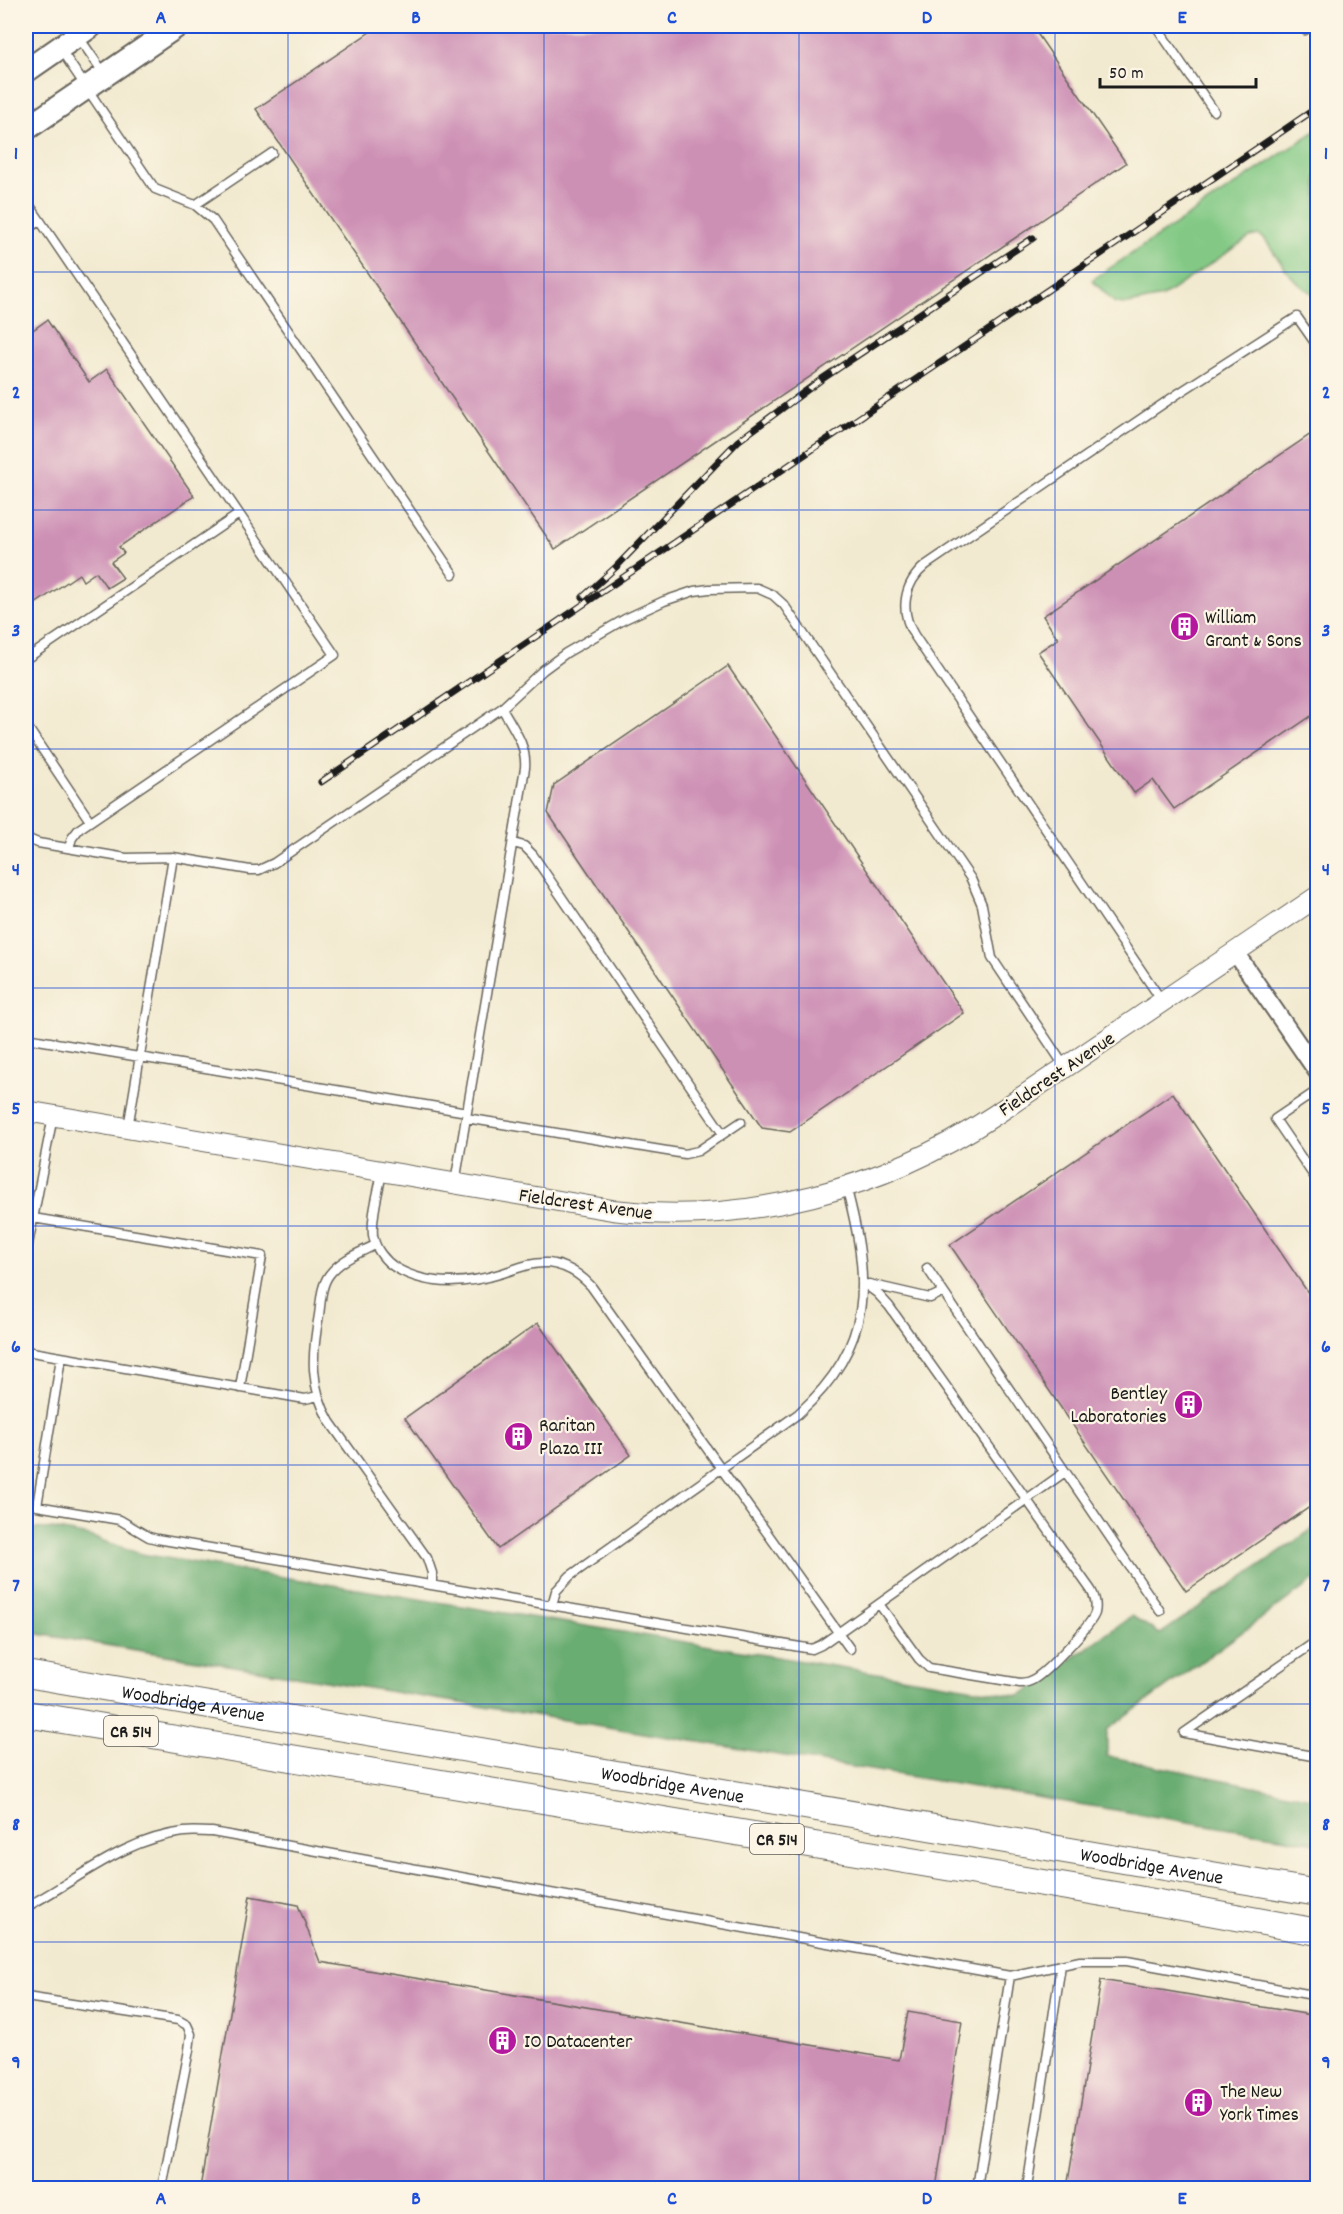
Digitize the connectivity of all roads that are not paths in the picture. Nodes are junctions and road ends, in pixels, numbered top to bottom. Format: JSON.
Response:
{"nodes":[{"id":1,"x":177,"y":26,"type":"edge"},
{"id":2,"x":1155,"y":26,"type":"edge"},
{"id":3,"x":1302,"y":26,"type":"edge"},
{"id":4,"x":1312,"y":26,"type":"edge"},
{"id":5,"x":80,"y":29,"type":"edge"},
{"id":6,"x":59,"y":48,"type":"junction"},
{"id":7,"x":26,"y":70,"type":"edge"},
{"id":8,"x":105,"y":75,"type":"junction"},
{"id":9,"x":86,"y":88,"type":"junction"},
{"id":10,"x":1214,"y":111,"type":"dead end"},
{"id":11,"x":26,"y":129,"type":"edge"},
{"id":12,"x":272,"y":153,"type":"dead end"},
{"id":13,"x":26,"y":201,"type":"edge"},
{"id":14,"x":195,"y":205,"type":"junction"},
{"id":15,"x":39,"y":221,"type":"junction"},
{"id":16,"x":26,"y":230,"type":"edge"},
{"id":17,"x":1317,"y":347,"type":"edge"},
{"id":18,"x":239,"y":514,"type":"junction"},
{"id":19,"x":453,"y":574,"type":"dead end"},
{"id":20,"x":26,"y":659,"type":"edge"},
{"id":21,"x":502,"y":708,"type":"junction"},
{"id":22,"x":26,"y":725,"type":"edge"},
{"id":23,"x":90,"y":821,"type":"junction"},
{"id":24,"x":26,"y":838,"type":"edge"},
{"id":25,"x":513,"y":843,"type":"junction"},
{"id":26,"x":69,"y":848,"type":"junction"},
{"id":27,"x":173,"y":857,"type":"junction"},
{"id":28,"x":1317,"y":896,"type":"edge"},
{"id":29,"x":1235,"y":952,"type":"junction"},
{"id":30,"x":1162,"y":1001,"type":"junction"},
{"id":31,"x":26,"y":1038,"type":"edge"},
{"id":32,"x":140,"y":1057,"type":"junction"},
{"id":33,"x":1065,"y":1067,"type":"junction"},
{"id":34,"x":1317,"y":1073,"type":"edge"},
{"id":35,"x":1317,"y":1090,"type":"edge"},
{"id":36,"x":26,"y":1111,"type":"edge"},
{"id":37,"x":466,"y":1115,"type":"junction"},
{"id":38,"x":53,"y":1116,"type":"junction"},
{"id":39,"x":741,"y":1122,"type":"dead end"},
{"id":40,"x":128,"y":1128,"type":"junction"},
{"id":41,"x":723,"y":1134,"type":"junction"},
{"id":42,"x":382,"y":1172,"type":"junction"},
{"id":43,"x":1317,"y":1182,"type":"edge"},
{"id":44,"x":455,"y":1183,"type":"junction"},
{"id":45,"x":846,"y":1186,"type":"junction"},
{"id":46,"x":33,"y":1218,"type":"junction"},
{"id":47,"x":375,"y":1245,"type":"junction"},
{"id":48,"x":26,"y":1255,"type":"edge"},
{"id":49,"x":927,"y":1268,"type":"dead end"},
{"id":50,"x":862,"y":1282,"type":"junction"},
{"id":51,"x":943,"y":1292,"type":"junction"},
{"id":52,"x":26,"y":1351,"type":"edge"},
{"id":53,"x":61,"y":1358,"type":"junction"},
{"id":54,"x":240,"y":1388,"type":"junction"},
{"id":55,"x":318,"y":1396,"type":"junction"},
{"id":56,"x":722,"y":1468,"type":"junction"},
{"id":57,"x":1065,"y":1472,"type":"junction"},
{"id":58,"x":1027,"y":1499,"type":"junction"},
{"id":59,"x":432,"y":1585,"type":"junction"},
{"id":60,"x":879,"y":1604,"type":"junction"},
{"id":61,"x":552,"y":1605,"type":"junction"},
{"id":62,"x":1160,"y":1611,"type":"dead end"},
{"id":63,"x":838,"y":1633,"type":"junction"},
{"id":64,"x":1317,"y":1640,"type":"edge"},
{"id":65,"x":850,"y":1649,"type":"dead end"},
{"id":66,"x":26,"y":1674,"type":"edge"},
{"id":67,"x":26,"y":1714,"type":"edge"},
{"id":68,"x":1317,"y":1757,"type":"edge"},
{"id":69,"x":1317,"y":1893,"type":"edge"},
{"id":70,"x":26,"y":1907,"type":"edge"},
{"id":71,"x":1317,"y":1932,"type":"edge"},
{"id":72,"x":1061,"y":1965,"type":"junction"},
{"id":73,"x":1010,"y":1976,"type":"junction"},
{"id":74,"x":1317,"y":1996,"type":"edge"},
{"id":75,"x":26,"y":1997,"type":"edge"},
{"id":76,"x":162,"y":2188,"type":"edge"},
{"id":77,"x":976,"y":2188,"type":"edge"},
{"id":78,"x":1028,"y":2188,"type":"edge"}],
"edges":[{"from":1,"to":8,"type":"main road"},
{"from":2,"to":10,"type":"lane"},
{"from":3,"to":4,"type":"lane"},
{"from":5,"to":6,"type":"main road"},
{"from":5,"to":8,"type":"lane"},
{"from":6,"to":7,"type":"main road"},
{"from":6,"to":9,"type":"lane"},
{"from":8,"to":9,"type":"main road"},
{"from":9,"to":11,"type":"main road"},
{"from":9,"to":14,"type":"lane"},
{"from":12,"to":14,"type":"lane"},
{"from":13,"to":15,"type":"lane"},
{"from":14,"to":19,"type":"lane"},
{"from":15,"to":16,"type":"lane"},
{"from":15,"to":18,"type":"lane"},
{"from":17,"to":30,"type":"lane"},
{"from":18,"to":20,"type":"lane"},
{"from":18,"to":23,"type":"lane"},
{"from":21,"to":25,"type":"lane"},
{"from":21,"to":27,"type":"lane"},
{"from":21,"to":33,"type":"lane"},
{"from":22,"to":23,"type":"lane"},
{"from":23,"to":26,"type":"lane"},
{"from":24,"to":26,"type":"lane"},
{"from":25,"to":37,"type":"lane"},
{"from":25,"to":41,"type":"lane"},
{"from":26,"to":27,"type":"lane"},
{"from":27,"to":32,"type":"lane"},
{"from":28,"to":29,"type":"street","name":"Fieldcrest Avenue"},
{"from":29,"to":30,"type":"street","name":"Fieldcrest Avenue"},
{"from":29,"to":34,"type":"street"},
{"from":30,"to":33,"type":"street","name":"Fieldcrest Avenue"},
{"from":31,"to":32,"type":"lane"},
{"from":32,"to":37,"type":"lane"},
{"from":32,"to":40,"type":"lane"},
{"from":33,"to":45,"type":"street","name":"Fieldcrest Avenue"},
{"from":35,"to":43,"type":"lane"},
{"from":36,"to":38,"type":"street","name":"Fieldcrest Avenue"},
{"from":37,"to":41,"type":"lane"},
{"from":37,"to":44,"type":"lane"},
{"from":38,"to":40,"type":"street","name":"Fieldcrest Avenue"},
{"from":38,"to":46,"type":"lane"},
{"from":39,"to":41,"type":"lane"},
{"from":40,"to":42,"type":"street","name":"Fieldcrest Avenue"},
{"from":42,"to":44,"type":"street","name":"Fieldcrest Avenue"},
{"from":42,"to":47,"type":"lane"},
{"from":44,"to":45,"type":"street","name":"Fieldcrest Avenue"},
{"from":45,"to":50,"type":"lane"},
{"from":46,"to":48,"type":"lane"},
{"from":46,"to":54,"type":"lane"},
{"from":47,"to":55,"type":"lane"},
{"from":47,"to":56,"type":"lane"},
{"from":49,"to":51,"type":"lane"},
{"from":50,"to":51,"type":"lane"},
{"from":50,"to":56,"type":"lane"},
{"from":50,"to":58,"type":"lane"},
{"from":51,"to":57,"type":"lane"},
{"from":52,"to":53,"type":"lane"},
{"from":53,"to":54,"type":"lane"},
{"from":53,"to":59,"type":"lane"},
{"from":54,"to":55,"type":"lane"},
{"from":55,"to":59,"type":"lane"},
{"from":56,"to":61,"type":"lane"},
{"from":56,"to":63,"type":"lane"},
{"from":57,"to":58,"type":"lane"},
{"from":57,"to":62,"type":"lane"},
{"from":58,"to":60,"type":"lane"},
{"from":58,"to":60,"type":"lane"},
{"from":59,"to":61,"type":"lane"},
{"from":60,"to":63,"type":"lane"},
{"from":61,"to":63,"type":"lane"},
{"from":63,"to":65,"type":"lane"},
{"from":64,"to":68,"type":"lane"},
{"from":66,"to":69,"type":"main road","name":"Woodbridge Avenue","number":"CR 514"},
{"from":67,"to":71,"type":"main road","name":"Woodbridge Avenue","number":"CR 514"},
{"from":70,"to":73,"type":"lane"},
{"from":72,"to":73,"type":"lane"},
{"from":72,"to":74,"type":"lane"},
{"from":72,"to":78,"type":"lane"},
{"from":73,"to":77,"type":"lane"},
{"from":75,"to":76,"type":"lane"}]}
